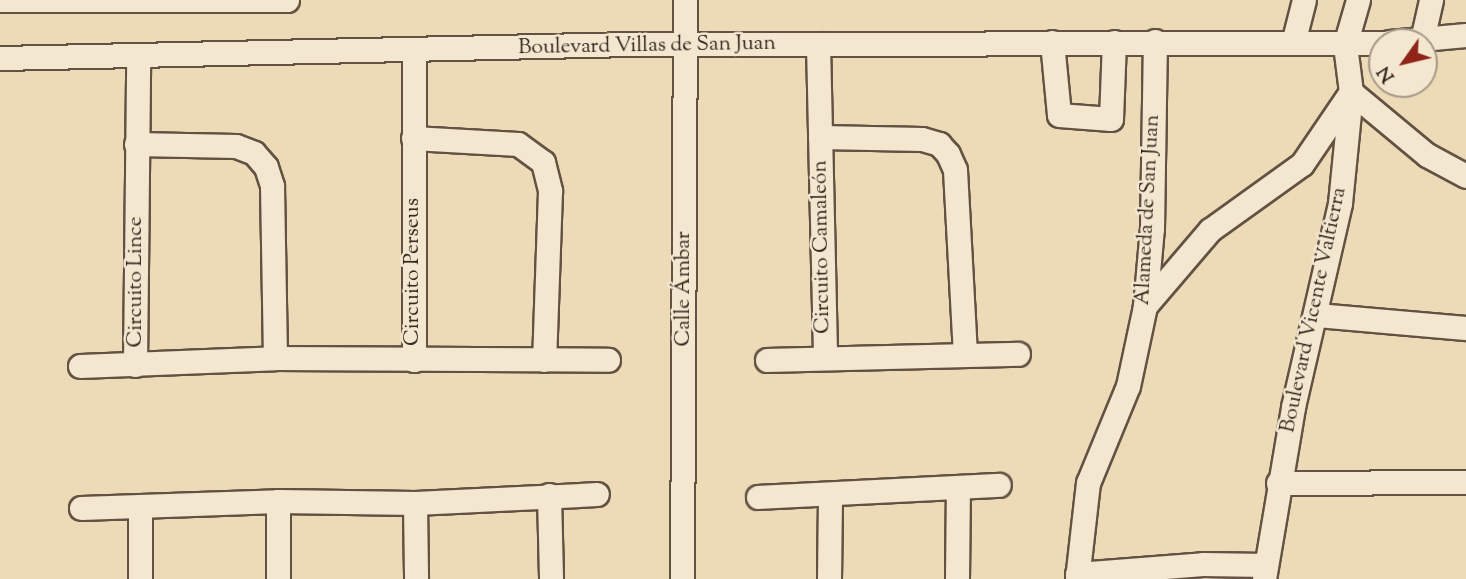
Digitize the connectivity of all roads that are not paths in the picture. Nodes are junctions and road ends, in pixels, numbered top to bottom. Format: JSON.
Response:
{"nodes":[{"id":1,"x":0,"y":0,"type":"edge"},
{"id":2,"x":266,"y":0,"type":"edge"},
{"id":3,"x":287,"y":0,"type":"edge"},
{"id":4,"x":685,"y":0,"type":"edge"},
{"id":5,"x":1304,"y":0,"type":"edge"},
{"id":6,"x":1358,"y":0,"type":"edge"},
{"id":7,"x":1431,"y":0,"type":"edge"},
{"id":8,"x":1425,"y":28,"type":"edge"},
{"id":9,"x":1466,"y":35,"type":"edge"},
{"id":10,"x":1438,"y":38,"type":"edge"},
{"id":11,"x":1155,"y":41,"type":"junction"},
{"id":12,"x":1052,"y":42,"type":"junction"},
{"id":13,"x":1114,"y":42,"type":"junction"},
{"id":14,"x":1293,"y":43,"type":"junction"},
{"id":15,"x":818,"y":44,"type":"junction"},
{"id":16,"x":1368,"y":44,"type":"edge"},
{"id":17,"x":685,"y":45,"type":"junction"},
{"id":18,"x":1345,"y":45,"type":"junction"},
{"id":19,"x":414,"y":49,"type":"junction"},
{"id":20,"x":138,"y":55,"type":"junction"},
{"id":21,"x":0,"y":58,"type":"edge"},
{"id":22,"x":1351,"y":92,"type":"junction"},
{"id":23,"x":820,"y":137,"type":"junction"},
{"id":24,"x":413,"y":138,"type":"junction"},
{"id":25,"x":136,"y":144,"type":"junction"},
{"id":26,"x":1466,"y":176,"type":"edge"},
{"id":27,"x":1145,"y":306,"type":"junction"},
{"id":28,"x":1317,"y":315,"type":"junction"},
{"id":29,"x":1466,"y":328,"type":"edge"},
{"id":30,"x":1018,"y":354,"type":"dead end"},
{"id":31,"x":965,"y":355,"type":"junction"},
{"id":32,"x":825,"y":356,"type":"junction"},
{"id":33,"x":275,"y":358,"type":"junction"},
{"id":34,"x":414,"y":360,"type":"junction"},
{"id":35,"x":544,"y":360,"type":"junction"},
{"id":36,"x":608,"y":360,"type":"dead end"},
{"id":37,"x":766,"y":360,"type":"dead end"},
{"id":38,"x":135,"y":365,"type":"junction"},
{"id":39,"x":80,"y":366,"type":"dead end"},
{"id":40,"x":1466,"y":482,"type":"edge"},
{"id":41,"x":1278,"y":483,"type":"junction"},
{"id":42,"x":999,"y":485,"type":"dead end"},
{"id":43,"x":958,"y":488,"type":"junction"},
{"id":44,"x":597,"y":494,"type":"dead end"},
{"id":45,"x":830,"y":494,"type":"junction"},
{"id":46,"x":549,"y":495,"type":"junction"},
{"id":47,"x":758,"y":497,"type":"dead end"},
{"id":48,"x":278,"y":501,"type":"junction"},
{"id":49,"x":415,"y":503,"type":"junction"},
{"id":50,"x":140,"y":506,"type":"junction"},
{"id":51,"x":80,"y":508,"type":"dead end"},
{"id":52,"x":1265,"y":572,"type":"edge"},
{"id":53,"x":1077,"y":577,"type":"edge"},
{"id":54,"x":140,"y":579,"type":"edge"},
{"id":55,"x":278,"y":579,"type":"edge"},
{"id":56,"x":416,"y":579,"type":"edge"},
{"id":57,"x":551,"y":579,"type":"edge"},
{"id":58,"x":682,"y":579,"type":"edge"},
{"id":59,"x":829,"y":579,"type":"edge"},
{"id":60,"x":957,"y":579,"type":"edge"}],
"edges":[{"from":1,"to":2,"type":"street"},
{"from":2,"to":3,"type":"street"},
{"from":4,"to":17,"type":"street","name":"Calle Ámbar"},
{"from":5,"to":14,"type":"street"},
{"from":6,"to":18,"type":"street","name":"Boulevard Vicente Valtierra"},
{"from":7,"to":8,"type":"street"},
{"from":9,"to":10,"type":"street"},
{"from":11,"to":13,"type":"street","name":"Boulevard Villas de San Juan"},
{"from":11,"to":14,"type":"street","name":"Boulevard Villas de San Juan"},
{"from":11,"to":27,"type":"street","name":"Alameda de San Juan"},
{"from":12,"to":13,"type":"street","name":"Boulevard Villas de San Juan"},
{"from":12,"to":13,"type":"street"},
{"from":12,"to":15,"type":"street","name":"Boulevard Villas de San Juan"},
{"from":14,"to":18,"type":"street","name":"Boulevard Villas de San Juan"},
{"from":15,"to":17,"type":"street","name":"Boulevard Villas de San Juan"},
{"from":15,"to":23,"type":"street","name":"Circuito Camaleón"},
{"from":16,"to":18,"type":"street","name":"Boulevard Villas de San Juan"},
{"from":17,"to":19,"type":"street","name":"Boulevard Villas de San Juan"},
{"from":17,"to":58,"type":"street","name":"Calle Ámbar"},
{"from":18,"to":22,"type":"street","name":"Boulevard Vicente Valtierra"},
{"from":19,"to":20,"type":"street","name":"Boulevard Villas de San Juan"},
{"from":19,"to":24,"type":"street","name":"Circuito Perseus"},
{"from":20,"to":21,"type":"street","name":"Boulevard Villas de San Juan"},
{"from":20,"to":25,"type":"street","name":"Circuito Lince"},
{"from":22,"to":26,"type":"street"},
{"from":22,"to":27,"type":"street"},
{"from":22,"to":28,"type":"street","name":"Boulevard Vicente Valtierra"},
{"from":23,"to":31,"type":"street","name":"Circuito Camaleón"},
{"from":23,"to":32,"type":"street","name":"Circuito Camaleón"},
{"from":24,"to":34,"type":"street","name":"Circuito Perseus"},
{"from":24,"to":35,"type":"street"},
{"from":25,"to":33,"type":"street"},
{"from":25,"to":38,"type":"street","name":"Circuito Lince"},
{"from":27,"to":53,"type":"street","name":"Alameda de San Juan"},
{"from":28,"to":29,"type":"street"},
{"from":28,"to":41,"type":"street","name":"Boulevard Vicente Valtierra"},
{"from":30,"to":31,"type":"street","name":"Circuito Camaleón"},
{"from":31,"to":32,"type":"street","name":"Circuito Camaleón"},
{"from":32,"to":37,"type":"street","name":"Circuito Camaleón"},
{"from":33,"to":34,"type":"street","name":"Circuito Lince"},
{"from":33,"to":38,"type":"street","name":"Circuito Lince"},
{"from":34,"to":35,"type":"street","name":"Circuito Perseus"},
{"from":35,"to":36,"type":"street","name":"Circuito Perseus"},
{"from":38,"to":39,"type":"street"},
{"from":40,"to":41,"type":"street"},
{"from":41,"to":52,"type":"street","name":"Boulevard Vicente Valtierra"},
{"from":42,"to":43,"type":"street"},
{"from":43,"to":45,"type":"street"},
{"from":43,"to":60,"type":"street"},
{"from":44,"to":46,"type":"street"},
{"from":45,"to":47,"type":"street"},
{"from":45,"to":59,"type":"street"},
{"from":46,"to":49,"type":"street"},
{"from":46,"to":57,"type":"street"},
{"from":48,"to":49,"type":"street"},
{"from":48,"to":50,"type":"street"},
{"from":48,"to":55,"type":"street"},
{"from":49,"to":56,"type":"street"},
{"from":50,"to":51,"type":"street"},
{"from":50,"to":54,"type":"street"},
{"from":52,"to":53,"type":"street"}]}
